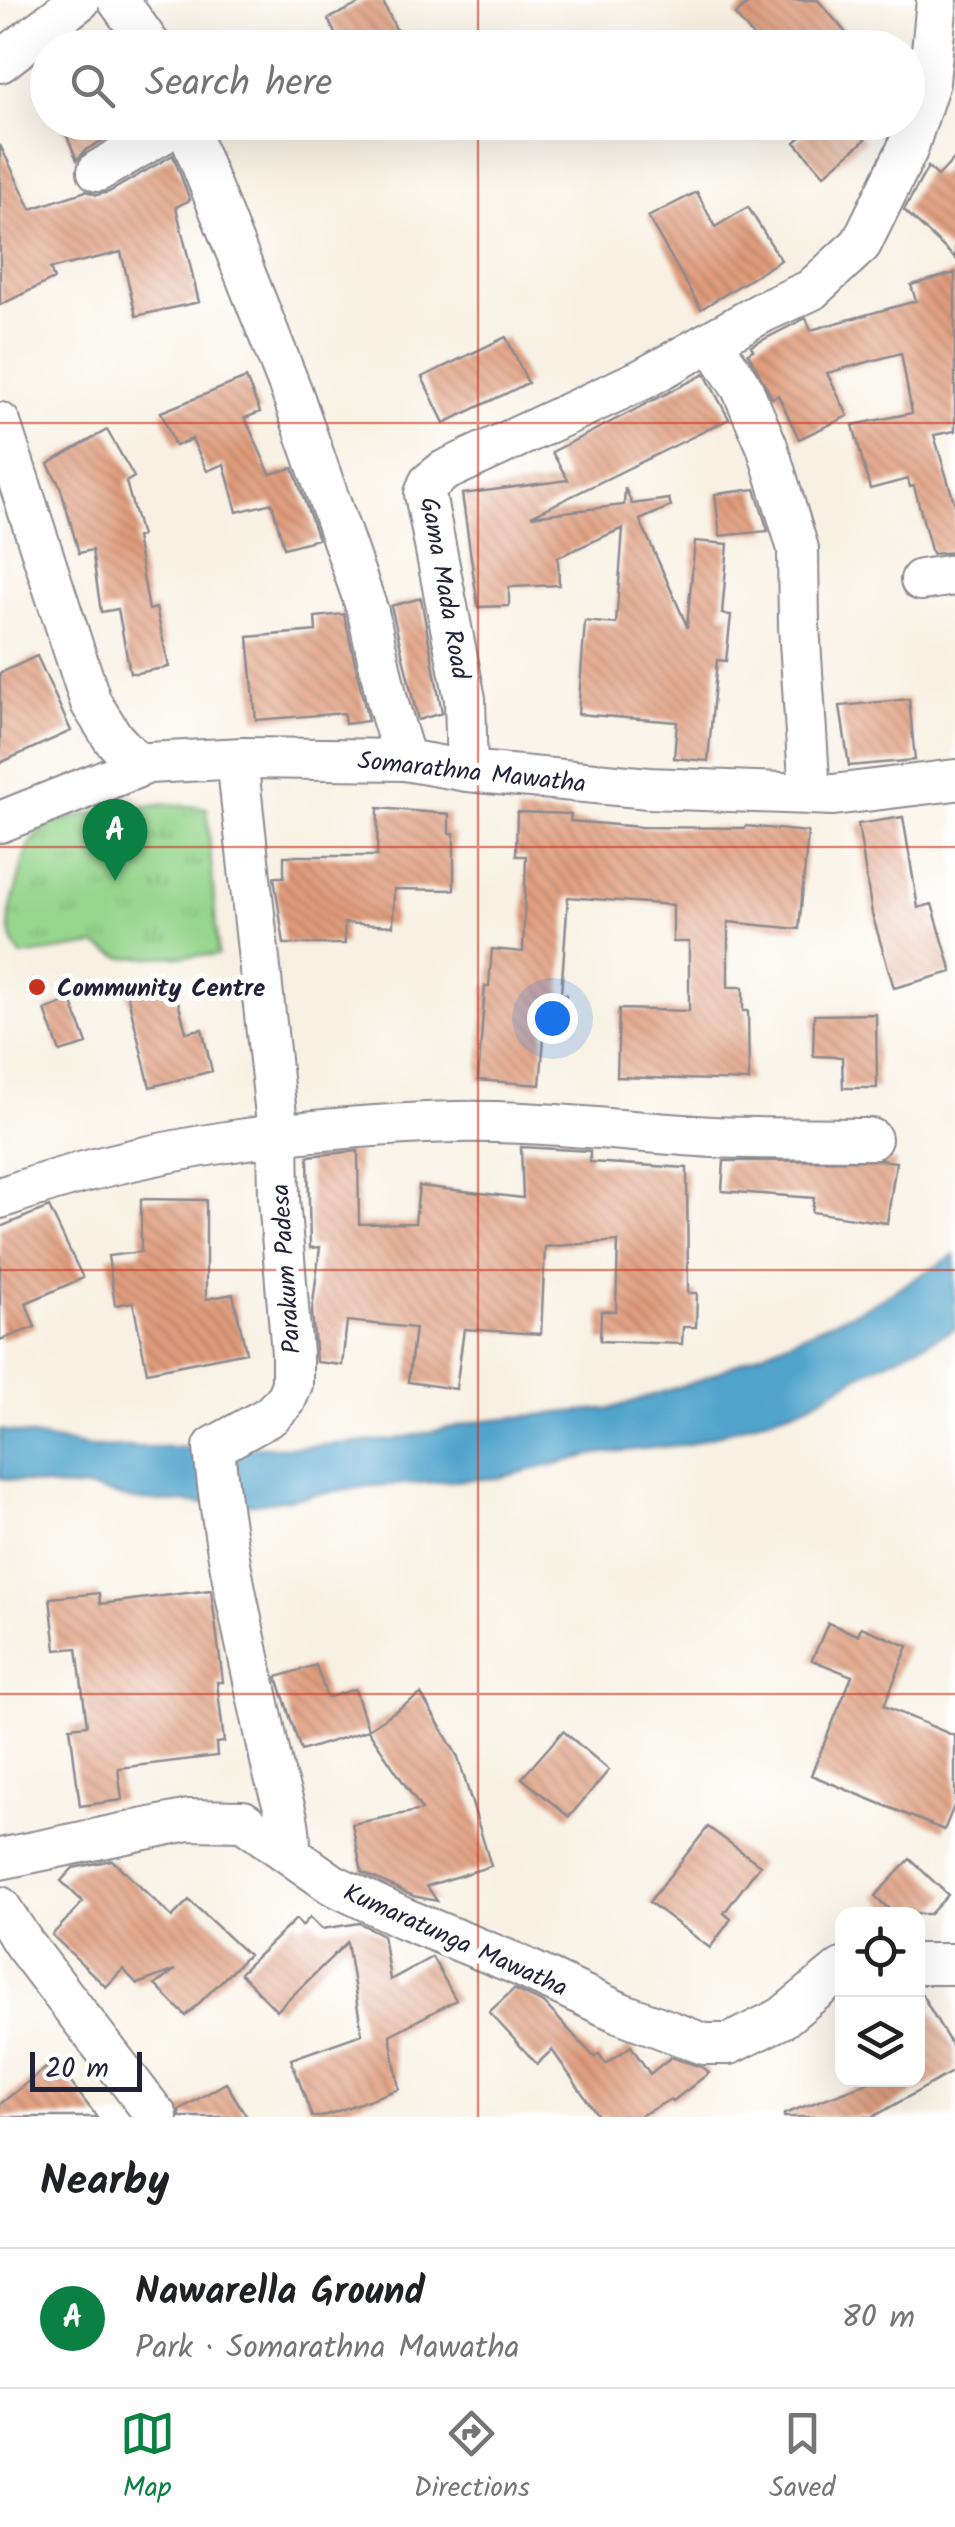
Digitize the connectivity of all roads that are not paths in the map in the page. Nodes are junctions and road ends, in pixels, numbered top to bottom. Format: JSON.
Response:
{"nodes":[{"id":1,"x":80,"y":0,"type":"edge"},
{"id":2,"x":118,"y":0,"type":"edge"},
{"id":3,"x":938,"y":0,"type":"edge"},
{"id":4,"x":41,"y":30,"type":"edge"},
{"id":5,"x":139,"y":30,"type":"edge"},
{"id":6,"x":30,"y":39,"type":"edge"},
{"id":7,"x":0,"y":62,"type":"edge"},
{"id":8,"x":925,"y":94,"type":"edge"},
{"id":9,"x":152,"y":140,"type":"edge"},
{"id":10,"x":191,"y":140,"type":"edge"},
{"id":11,"x":910,"y":140,"type":"edge"},
{"id":12,"x":98,"y":170,"type":"dead end"},
{"id":13,"x":712,"y":342,"type":"junction"},
{"id":14,"x":0,"y":423,"type":"edge"},
{"id":15,"x":237,"y":759,"type":"junction"},
{"id":16,"x":406,"y":760,"type":"junction"},
{"id":17,"x":139,"y":766,"type":"junction"},
{"id":18,"x":467,"y":771,"type":"junction"},
{"id":19,"x":955,"y":780,"type":"edge"},
{"id":20,"x":810,"y":794,"type":"junction"},
{"id":21,"x":0,"y":822,"type":"edge"},
{"id":22,"x":278,"y":1133,"type":"junction"},
{"id":23,"x":871,"y":1140,"type":"dead end"},
{"id":24,"x":0,"y":1198,"type":"edge"},
{"id":25,"x":290,"y":1852,"type":"junction"},
{"id":26,"x":0,"y":1859,"type":"edge"},
{"id":27,"x":0,"y":1908,"type":"edge"},
{"id":28,"x":925,"y":1964,"type":"edge"},
{"id":29,"x":955,"y":1964,"type":"edge"},
{"id":30,"x":835,"y":1975,"type":"edge"},
{"id":31,"x":157,"y":2117,"type":"edge"}],
"edges":[{"from":1,"to":4,"type":"street"},
{"from":2,"to":5,"type":"street"},
{"from":3,"to":8,"type":"street","name":"Gama Mada Road"},
{"from":6,"to":7,"type":"street"},
{"from":9,"to":12,"type":"street"},
{"from":10,"to":16,"type":"street"},
{"from":11,"to":13,"type":"street","name":"Gama Mada Road"},
{"from":13,"to":18,"type":"street","name":"Gama Mada Road"},
{"from":13,"to":20,"type":"street"},
{"from":14,"to":17,"type":"street"},
{"from":15,"to":16,"type":"street","name":"Somarathna Mawatha"},
{"from":15,"to":17,"type":"street","name":"Somarathna Mawatha"},
{"from":15,"to":22,"type":"street","name":"Parakum Padesa"},
{"from":16,"to":18,"type":"street","name":"Somarathna Mawatha"},
{"from":17,"to":21,"type":"street","name":"Somarathna Mawatha"},
{"from":18,"to":20,"type":"street","name":"Somarathna Mawatha"},
{"from":19,"to":20,"type":"street","name":"Somarathna Mawatha"},
{"from":22,"to":23,"type":"street"},
{"from":22,"to":24,"type":"street"},
{"from":22,"to":25,"type":"street","name":"Parakum Padesa"},
{"from":25,"to":26,"type":"street","name":"Kumaratunga Mawatha"},
{"from":25,"to":30,"type":"street","name":"Kumaratunga Mawatha"},
{"from":27,"to":31,"type":"street"},
{"from":28,"to":29,"type":"street"}]}
